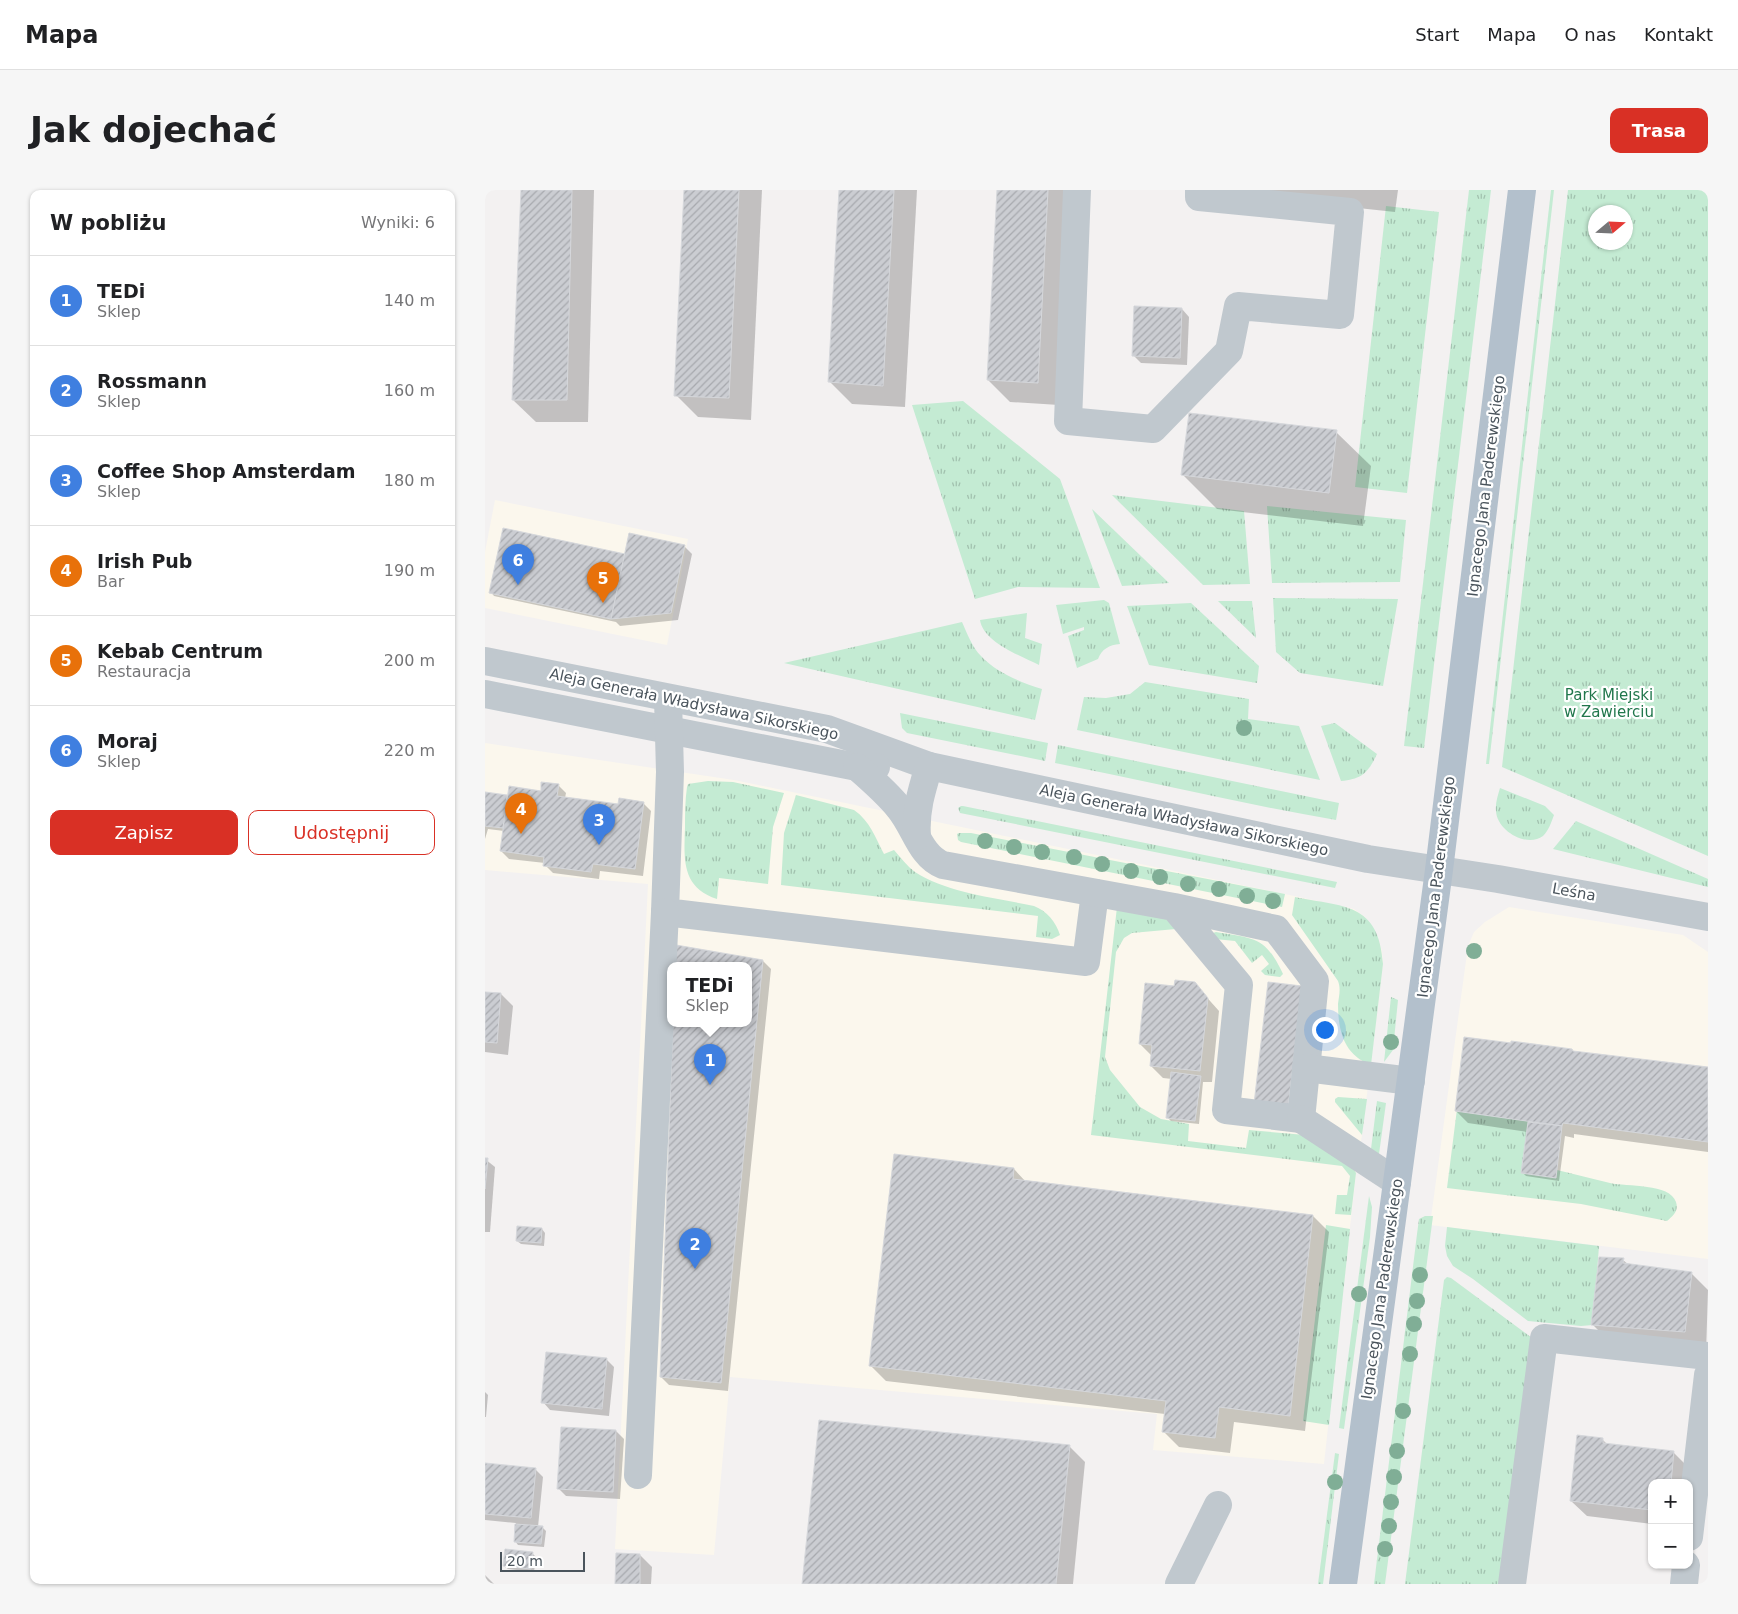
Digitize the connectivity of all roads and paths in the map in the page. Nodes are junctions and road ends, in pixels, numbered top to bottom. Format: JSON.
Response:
{"nodes":[{"id":1,"x":1077,"y":190,"type":"edge"},
{"id":2,"x":1199,"y":190,"type":"edge"},
{"id":3,"x":1522,"y":190,"type":"edge"},
{"id":4,"x":485,"y":661,"type":"edge"},
{"id":5,"x":485,"y":694,"type":"edge"},
{"id":6,"x":667,"y":699,"type":"junction"},
{"id":7,"x":669,"y":730,"type":"junction"},
{"id":8,"x":929,"y":766,"type":"junction"},
{"id":9,"x":857,"y":767,"type":"junction"},
{"id":10,"x":917,"y":836,"type":"junction"},
{"id":11,"x":1439,"y":870,"type":"junction"},
{"id":12,"x":1095,"y":893,"type":"junction"},
{"id":13,"x":1174,"y":907,"type":"junction"},
{"id":14,"x":665,"y":912,"type":"junction"},
{"id":15,"x":1708,"y":917,"type":"edge"},
{"id":16,"x":1306,"y":1068,"type":"junction"},
{"id":17,"x":1411,"y":1081,"type":"junction"},
{"id":18,"x":1301,"y":1119,"type":"junction"},
{"id":19,"x":1397,"y":1182,"type":"junction"},
{"id":20,"x":1708,"y":1356,"type":"edge"},
{"id":21,"x":1708,"y":1375,"type":"edge"},
{"id":22,"x":638,"y":1475,"type":"dead end"},
{"id":23,"x":1218,"y":1505,"type":"dead end"},
{"id":24,"x":1691,"y":1524,"type":"edge"},
{"id":25,"x":1686,"y":1569,"type":"edge"},
{"id":26,"x":1179,"y":1584,"type":"edge"},
{"id":27,"x":1343,"y":1584,"type":"edge"},
{"id":28,"x":1512,"y":1584,"type":"edge"},
{"id":29,"x":1684,"y":1584,"type":"edge"}],
"edges":[{"from":1,"to":2,"type":"street"},
{"from":3,"to":11,"type":"main road","name":"Ignacego Jana Paderewskiego"},
{"from":4,"to":6,"type":"street","name":"Aleja Generała Władysława Sikorskiego"},
{"from":5,"to":7,"type":"street","name":"Aleja Generała Władysława Sikorskiego"},
{"from":6,"to":7,"type":"street"},
{"from":6,"to":8,"type":"street","name":"Aleja Generała Władysława Sikorskiego"},
{"from":7,"to":9,"type":"street","name":"Aleja Generała Władysława Sikorskiego"},
{"from":7,"to":14,"type":"street"},
{"from":8,"to":9,"type":"street","name":"Aleja Generała Władysława Sikorskiego"},
{"from":8,"to":10,"type":"street"},
{"from":8,"to":11,"type":"street","name":"Aleja Generała Władysława Sikorskiego"},
{"from":9,"to":10,"type":"street"},
{"from":10,"to":12,"type":"street"},
{"from":11,"to":15,"type":"street","name":"Leśna"},
{"from":11,"to":17,"type":"main road","name":"Ignacego Jana Paderewskiego"},
{"from":12,"to":13,"type":"street"},
{"from":12,"to":14,"type":"street"},
{"from":13,"to":16,"type":"street"},
{"from":13,"to":18,"type":"street"},
{"from":14,"to":22,"type":"street"},
{"from":16,"to":17,"type":"street"},
{"from":16,"to":18,"type":"street"},
{"from":17,"to":19,"type":"main road","name":"Ignacego Jana Paderewskiego"},
{"from":18,"to":19,"type":"street"},
{"from":19,"to":27,"type":"main road","name":"Ignacego Jana Paderewskiego"},
{"from":20,"to":28,"type":"street"},
{"from":21,"to":24,"type":"street"},
{"from":23,"to":26,"type":"street"},
{"from":25,"to":29,"type":"street"}]}
